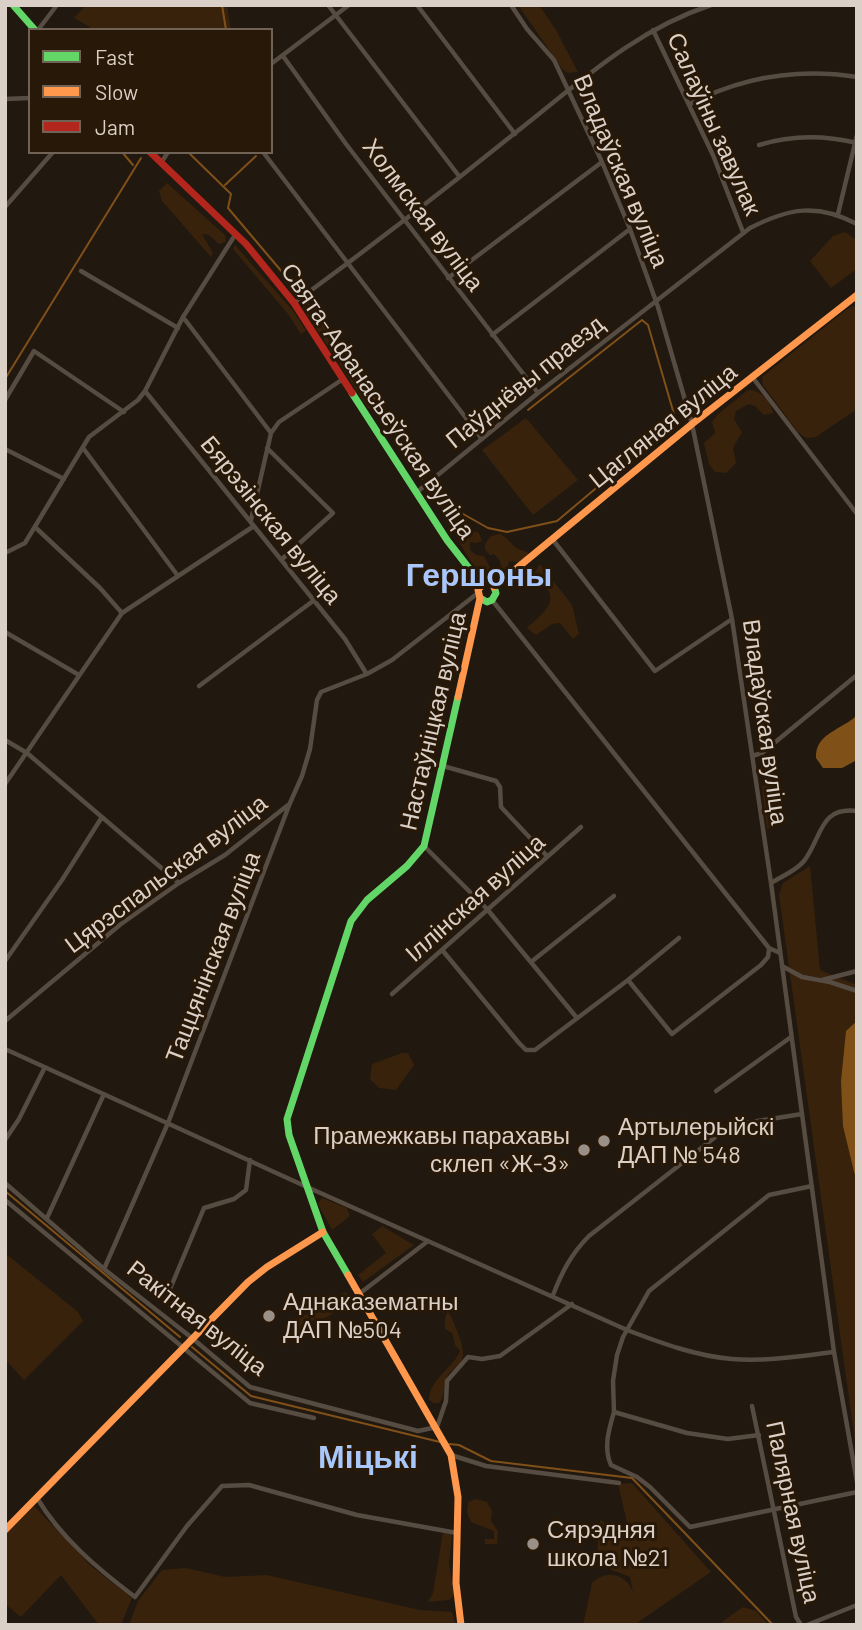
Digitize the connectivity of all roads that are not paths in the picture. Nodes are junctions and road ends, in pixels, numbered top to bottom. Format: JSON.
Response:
{"nodes":[{"id":1,"x":13,"y":5,"type":"edge"},
{"id":2,"x":57,"y":5,"type":"edge"},
{"id":3,"x":328,"y":5,"type":"edge"},
{"id":4,"x":349,"y":5,"type":"edge"},
{"id":5,"x":416,"y":5,"type":"edge"},
{"id":6,"x":511,"y":5,"type":"edge"},
{"id":7,"x":711,"y":5,"type":"edge"},
{"id":8,"x":335,"y":15,"type":"junction"},
{"id":9,"x":35,"y":28,"type":"edge"},
{"id":10,"x":39,"y":28,"type":"edge"},
{"id":11,"x":653,"y":30,"type":"junction"},
{"id":12,"x":283,"y":56,"type":"junction"},
{"id":13,"x":273,"y":63,"type":"edge"},
{"id":14,"x":857,"y":77,"type":"edge"},
{"id":15,"x":568,"y":90,"type":"junction"},
{"id":16,"x":28,"y":98,"type":"edge"},
{"id":17,"x":5,"y":99,"type":"edge"},
{"id":18,"x":690,"y":104,"type":"junction"},
{"id":19,"x":515,"y":134,"type":"junction"},
{"id":20,"x":857,"y":135,"type":"edge"},
{"id":21,"x":856,"y":143,"type":"edge"},
{"id":22,"x":760,"y":145,"type":"dead end"},
{"id":23,"x":51,"y":154,"type":"edge"},
{"id":24,"x":152,"y":154,"type":"edge"},
{"id":25,"x":167,"y":154,"type":"edge"},
{"id":26,"x":265,"y":154,"type":"edge"},
{"id":27,"x":602,"y":162,"type":"junction"},
{"id":28,"x":161,"y":163,"type":"junction"},
{"id":29,"x":459,"y":176,"type":"junction"},
{"id":30,"x":5,"y":207,"type":"edge"},
{"id":31,"x":838,"y":214,"type":"junction"},
{"id":32,"x":405,"y":219,"type":"junction"},
{"id":33,"x":857,"y":224,"type":"edge"},
{"id":34,"x":630,"y":229,"type":"junction"},
{"id":35,"x":743,"y":232,"type":"junction"},
{"id":36,"x":236,"y":234,"type":"junction"},
{"id":37,"x":349,"y":263,"type":"junction"},
{"id":38,"x":81,"y":271,"type":"dead end"},
{"id":39,"x":448,"y":278,"type":"junction"},
{"id":40,"x":857,"y":295,"type":"edge"},
{"id":41,"x":656,"y":300,"type":"junction"},
{"id":42,"x":294,"y":303,"type":"junction"},
{"id":43,"x":183,"y":317,"type":"junction"},
{"id":44,"x":178,"y":328,"type":"junction"},
{"id":45,"x":492,"y":335,"type":"junction"},
{"id":46,"x":344,"y":378,"type":"junction"},
{"id":47,"x":753,"y":378,"type":"junction"},
{"id":48,"x":145,"y":391,"type":"junction"},
{"id":49,"x":538,"y":393,"type":"junction"},
{"id":50,"x":5,"y":400,"type":"edge"},
{"id":51,"x":124,"y":412,"type":"junction"},
{"id":52,"x":692,"y":424,"type":"junction"},
{"id":53,"x":271,"y":433,"type":"junction"},
{"id":54,"x":482,"y":439,"type":"junction"},
{"id":55,"x":266,"y":447,"type":"junction"},
{"id":56,"x":83,"y":448,"type":"junction"},
{"id":57,"x":5,"y":449,"type":"edge"},
{"id":58,"x":64,"y":480,"type":"junction"},
{"id":59,"x":417,"y":492,"type":"junction"},
{"id":60,"x":857,"y":514,"type":"edge"},
{"id":61,"x":252,"y":523,"type":"junction"},
{"id":62,"x":35,"y":527,"type":"junction"},
{"id":63,"x":553,"y":540,"type":"junction"},
{"id":64,"x":5,"y":553,"type":"edge"},
{"id":65,"x":281,"y":560,"type":"junction"},
{"id":66,"x":178,"y":576,"type":"junction"},
{"id":67,"x":482,"y":585,"type":"junction"},
{"id":68,"x":494,"y":587,"type":"junction"},
{"id":69,"x":479,"y":596,"type":"junction"},
{"id":70,"x":492,"y":600,"type":"junction"},
{"id":71,"x":313,"y":601,"type":"junction"},
{"id":72,"x":122,"y":613,"type":"junction"},
{"id":73,"x":732,"y":619,"type":"junction"},
{"id":74,"x":5,"y":632,"type":"edge"},
{"id":75,"x":367,"y":674,"type":"junction"},
{"id":76,"x":79,"y":675,"type":"junction"},
{"id":77,"x":857,"y":675,"type":"edge"},
{"id":78,"x":199,"y":686,"type":"dead end"},
{"id":79,"x":5,"y":740,"type":"edge"},
{"id":80,"x":27,"y":753,"type":"junction"},
{"id":81,"x":752,"y":756,"type":"junction"},
{"id":82,"x":441,"y":766,"type":"junction"},
{"id":83,"x":5,"y":784,"type":"edge"},
{"id":84,"x":290,"y":803,"type":"junction"},
{"id":85,"x":857,"y":811,"type":"edge"},
{"id":86,"x":102,"y":817,"type":"junction"},
{"id":87,"x":581,"y":827,"type":"dead end"},
{"id":88,"x":424,"y":846,"type":"junction"},
{"id":89,"x":547,"y":856,"type":"junction"},
{"id":90,"x":179,"y":883,"type":"junction"},
{"id":91,"x":771,"y":883,"type":"junction"},
{"id":92,"x":614,"y":896,"type":"dead end"},
{"id":93,"x":486,"y":909,"type":"junction"},
{"id":94,"x":679,"y":938,"type":"dead end"},
{"id":95,"x":769,"y":948,"type":"junction"},
{"id":96,"x":443,"y":951,"type":"junction"},
{"id":97,"x":780,"y":953,"type":"junction"},
{"id":98,"x":5,"y":961,"type":"edge"},
{"id":99,"x":531,"y":962,"type":"junction"},
{"id":100,"x":782,"y":965,"type":"junction"},
{"id":101,"x":857,"y":971,"type":"edge"},
{"id":102,"x":628,"y":980,"type":"junction"},
{"id":103,"x":821,"y":980,"type":"junction"},
{"id":104,"x":857,"y":991,"type":"edge"},
{"id":105,"x":392,"y":994,"type":"dead end"},
{"id":106,"x":577,"y":1018,"type":"junction"},
{"id":107,"x":5,"y":1021,"type":"edge"},
{"id":108,"x":791,"y":1037,"type":"junction"},
{"id":109,"x":5,"y":1049,"type":"edge"},
{"id":110,"x":46,"y":1067,"type":"junction"},
{"id":111,"x":716,"y":1091,"type":"dead end"},
{"id":112,"x":104,"y":1094,"type":"junction"},
{"id":113,"x":802,"y":1114,"type":"junction"},
{"id":114,"x":168,"y":1123,"type":"junction"},
{"id":115,"x":5,"y":1140,"type":"edge"},
{"id":116,"x":250,"y":1160,"type":"junction"},
{"id":117,"x":5,"y":1183,"type":"edge"},
{"id":118,"x":812,"y":1186,"type":"junction"},
{"id":119,"x":307,"y":1187,"type":"junction"},
{"id":120,"x":5,"y":1200,"type":"edge"},
{"id":121,"x":47,"y":1218,"type":"junction"},
{"id":122,"x":323,"y":1232,"type":"junction"},
{"id":123,"x":429,"y":1241,"type":"junction"},
{"id":124,"x":104,"y":1269,"type":"junction"},
{"id":125,"x":170,"y":1289,"type":"dead end"},
{"id":126,"x":359,"y":1294,"type":"junction"},
{"id":127,"x":553,"y":1295,"type":"junction"},
{"id":128,"x":572,"y":1304,"type":"junction"},
{"id":129,"x":627,"y":1330,"type":"junction"},
{"id":130,"x":192,"y":1338,"type":"junction"},
{"id":131,"x":182,"y":1348,"type":"junction"},
{"id":132,"x":834,"y":1352,"type":"junction"},
{"id":133,"x":752,"y":1406,"type":"dead end"},
{"id":134,"x":614,"y":1412,"type":"junction"},
{"id":135,"x":314,"y":1418,"type":"dead end"},
{"id":136,"x":437,"y":1429,"type":"junction"},
{"id":137,"x":759,"y":1434,"type":"junction"},
{"id":138,"x":451,"y":1455,"type":"junction"},
{"id":139,"x":857,"y":1482,"type":"edge"},
{"id":140,"x":619,"y":1483,"type":"dead end"},
{"id":141,"x":857,"y":1492,"type":"edge"},
{"id":142,"x":37,"y":1498,"type":"junction"},
{"id":143,"x":775,"y":1511,"type":"junction"},
{"id":144,"x":5,"y":1530,"type":"edge"},
{"id":145,"x":457,"y":1533,"type":"junction"},
{"id":146,"x":856,"y":1605,"type":"edge"},
{"id":147,"x":857,"y":1614,"type":"edge"},
{"id":148,"x":461,"y":1625,"type":"edge"},
{"id":149,"x":801,"y":1625,"type":"edge"},
{"id":150,"x":807,"y":1625,"type":"edge"}],
"edges":[{"from":1,"to":9,"type":"street"},
{"from":2,"to":10,"type":"street"},
{"from":3,"to":8,"type":"street"},
{"from":4,"to":8,"type":"street"},
{"from":5,"to":19,"type":"street"},
{"from":6,"to":15,"type":"street","name":"Владаўская вуліца"},
{"from":7,"to":11,"type":"street"},
{"from":8,"to":12,"type":"street"},
{"from":8,"to":29,"type":"street"},
{"from":11,"to":15,"type":"street"},
{"from":11,"to":18,"type":"street","name":"Салаўіны завулак"},
{"from":12,"to":13,"type":"street"},
{"from":12,"to":32,"type":"street","name":"Холмская вуліца"},
{"from":14,"to":18,"type":"street"},
{"from":15,"to":19,"type":"street"},
{"from":15,"to":27,"type":"street","name":"Владаўская вуліца"},
{"from":16,"to":17,"type":"street"},
{"from":18,"to":35,"type":"street","name":"Салаўіны завулак"},
{"from":19,"to":29,"type":"street"},
{"from":20,"to":21,"type":"street"},
{"from":21,"to":22,"type":"street"},
{"from":21,"to":31,"type":"street"},
{"from":23,"to":30,"type":"street"},
{"from":24,"to":28,"type":"street","name":"Свята-Афанасьеўская вуліца"},
{"from":25,"to":28,"type":"street"},
{"from":26,"to":37,"type":"street","name":"Свята-Афанасьеўская вуліца"},
{"from":27,"to":34,"type":"street","name":"Владаўская вуліца"},
{"from":27,"to":39,"type":"street"},
{"from":28,"to":36,"type":"street","name":"Свята-Афанасьеўская вуліца"},
{"from":29,"to":32,"type":"street"},
{"from":31,"to":33,"type":"street"},
{"from":31,"to":35,"type":"street","name":"Паўднёвы праезд"},
{"from":32,"to":37,"type":"street"},
{"from":32,"to":39,"type":"street","name":"Холмская вуліца"},
{"from":34,"to":41,"type":"street","name":"Владаўская вуліца"},
{"from":34,"to":45,"type":"street"},
{"from":35,"to":41,"type":"street","name":"Паўднёвы праезд"},
{"from":36,"to":42,"type":"street","name":"Свята-Афанасьеўская вуліца"},
{"from":36,"to":43,"type":"street"},
{"from":37,"to":42,"type":"street"},
{"from":37,"to":54,"type":"street","name":"Свята-Афанасьеўская вуліца"},
{"from":38,"to":44,"type":"street"},
{"from":39,"to":45,"type":"street","name":"Холмская вуліца"},
{"from":40,"to":47,"type":"street","name":"Цагляная вуліца"},
{"from":41,"to":49,"type":"street","name":"Паўднёвы праезд"},
{"from":41,"to":52,"type":"street","name":"Владаўская вуліца"},
{"from":42,"to":46,"type":"street","name":"Свята-Афанасьеўская вуліца"},
{"from":43,"to":44,"type":"street"},
{"from":43,"to":53,"type":"street"},
{"from":44,"to":48,"type":"street"},
{"from":45,"to":49,"type":"street","name":"Холмская вуліца"},
{"from":46,"to":53,"type":"street"},
{"from":46,"to":59,"type":"street","name":"Свята-Афанасьеўская вуліца"},
{"from":47,"to":52,"type":"street","name":"Цагляная вуліца"},
{"from":47,"to":60,"type":"street"},
{"from":48,"to":51,"type":"street"},
{"from":48,"to":61,"type":"street","name":"Бярэзінская вуліца"},
{"from":49,"to":54,"type":"street","name":"Паўднёвы праезд"},
{"from":50,"to":51,"type":"street"},
{"from":51,"to":56,"type":"street"},
{"from":52,"to":63,"type":"street","name":"Цагляная вуліца"},
{"from":52,"to":73,"type":"street","name":"Владаўская вуліца"},
{"from":53,"to":55,"type":"street"},
{"from":54,"to":59,"type":"street","name":"Паўднёвы праезд"},
{"from":55,"to":61,"type":"street"},
{"from":55,"to":65,"type":"street"},
{"from":56,"to":58,"type":"street"},
{"from":56,"to":66,"type":"street"},
{"from":57,"to":58,"type":"street"},
{"from":58,"to":62,"type":"street"},
{"from":59,"to":67,"type":"street","name":"Свята-Афанасьеўская вуліца"},
{"from":61,"to":65,"type":"street","name":"Бярэзінская вуліца"},
{"from":61,"to":66,"type":"street"},
{"from":62,"to":64,"type":"street"},
{"from":62,"to":72,"type":"street"},
{"from":63,"to":68,"type":"street","name":"Цагляная вуліца"},
{"from":63,"to":73,"type":"street"},
{"from":65,"to":71,"type":"street","name":"Бярэзінская вуліца"},
{"from":66,"to":72,"type":"street"},
{"from":67,"to":68,"type":"street"},
{"from":67,"to":69,"type":"street"},
{"from":68,"to":70,"type":"street"},
{"from":69,"to":70,"type":"street"},
{"from":69,"to":75,"type":"street"},
{"from":69,"to":82,"type":"street","name":"Настаўніцкая вуліца"},
{"from":70,"to":95,"type":"street"},
{"from":71,"to":75,"type":"street","name":"Бярэзінская вуліца"},
{"from":71,"to":78,"type":"street"},
{"from":72,"to":76,"type":"street"},
{"from":73,"to":81,"type":"street","name":"Владаўская вуліца"},
{"from":74,"to":76,"type":"street"},
{"from":75,"to":84,"type":"street","name":"Цярэспальская вуліца"},
{"from":76,"to":80,"type":"street"},
{"from":77,"to":81,"type":"street"},
{"from":79,"to":80,"type":"street"},
{"from":80,"to":83,"type":"street"},
{"from":80,"to":86,"type":"street"},
{"from":81,"to":91,"type":"street","name":"Владаўская вуліца"},
{"from":82,"to":88,"type":"street","name":"Настаўніцкая вуліца"},
{"from":82,"to":89,"type":"street"},
{"from":84,"to":90,"type":"street","name":"Цярэспальская вуліца"},
{"from":84,"to":114,"type":"street","name":"Таццянінская вуліца"},
{"from":85,"to":91,"type":"street"},
{"from":86,"to":90,"type":"street"},
{"from":86,"to":98,"type":"street"},
{"from":87,"to":89,"type":"street","name":"Іллінская вуліца"},
{"from":88,"to":93,"type":"street"},
{"from":88,"to":119,"type":"street","name":"Настаўніцкая вуліца"},
{"from":89,"to":93,"type":"street","name":"Іллінская вуліца"},
{"from":90,"to":107,"type":"street","name":"Цярэспальская вуліца"},
{"from":91,"to":97,"type":"street","name":"Владаўская вуліца"},
{"from":92,"to":99,"type":"street"},
{"from":93,"to":96,"type":"street","name":"Іллінская вуліца"},
{"from":93,"to":99,"type":"street"},
{"from":94,"to":102,"type":"street"},
{"from":95,"to":97,"type":"street"},
{"from":95,"to":102,"type":"street"},
{"from":96,"to":105,"type":"street","name":"Іллінская вуліца"},
{"from":96,"to":106,"type":"street"},
{"from":97,"to":100,"type":"street","name":"Владаўская вуліца"},
{"from":99,"to":106,"type":"street"},
{"from":100,"to":103,"type":"street"},
{"from":100,"to":108,"type":"street","name":"Владаўская вуліца"},
{"from":101,"to":103,"type":"street"},
{"from":102,"to":106,"type":"street"},
{"from":103,"to":104,"type":"street"},
{"from":108,"to":111,"type":"street"},
{"from":108,"to":113,"type":"street","name":"Владаўская вуліца"},
{"from":109,"to":110,"type":"street"},
{"from":110,"to":112,"type":"street"},
{"from":110,"to":115,"type":"street"},
{"from":112,"to":114,"type":"street"},
{"from":112,"to":121,"type":"street"},
{"from":113,"to":118,"type":"street","name":"Владаўская вуліца"},
{"from":113,"to":127,"type":"street"},
{"from":114,"to":116,"type":"street"},
{"from":114,"to":124,"type":"street","name":"Таццянінская вуліца"},
{"from":116,"to":119,"type":"street"},
{"from":116,"to":125,"type":"street"},
{"from":117,"to":121,"type":"street","name":"Ракітная вуліца"},
{"from":118,"to":129,"type":"street"},
{"from":118,"to":132,"type":"street","name":"Владаўская вуліца"},
{"from":119,"to":122,"type":"street","name":"Настаўніцкая вуліца"},
{"from":119,"to":123,"type":"street"},
{"from":120,"to":131,"type":"street","name":"Ракітная вуліца"},
{"from":121,"to":124,"type":"street","name":"Ракітная вуліца"},
{"from":122,"to":126,"type":"street"},
{"from":122,"to":130,"type":"street"},
{"from":123,"to":126,"type":"street"},
{"from":123,"to":127,"type":"street"},
{"from":124,"to":130,"type":"street","name":"Ракітная вуліца"},
{"from":126,"to":136,"type":"street"},
{"from":127,"to":128,"type":"street"},
{"from":128,"to":129,"type":"street"},
{"from":128,"to":136,"type":"street"},
{"from":129,"to":132,"type":"street"},
{"from":129,"to":134,"type":"street"},
{"from":130,"to":131,"type":"street"},
{"from":130,"to":136,"type":"street","name":"Ракітная вуліца"},
{"from":131,"to":135,"type":"street","name":"Ракітная вуліца"},
{"from":131,"to":142,"type":"street"},
{"from":132,"to":139,"type":"street","name":"Владаўская вуліца"},
{"from":133,"to":137,"type":"street","name":"Палярная вуліца"},
{"from":134,"to":137,"type":"street"},
{"from":134,"to":143,"type":"street"},
{"from":136,"to":138,"type":"street"},
{"from":137,"to":143,"type":"street","name":"Палярная вуліца"},
{"from":138,"to":140,"type":"street"},
{"from":138,"to":145,"type":"street"},
{"from":141,"to":143,"type":"street"},
{"from":142,"to":144,"type":"street"},
{"from":142,"to":145,"type":"street"},
{"from":143,"to":149,"type":"street","name":"Палярная вуліца"},
{"from":145,"to":148,"type":"street"},
{"from":146,"to":147,"type":"street"},
{"from":146,"to":150,"type":"street"}]}
